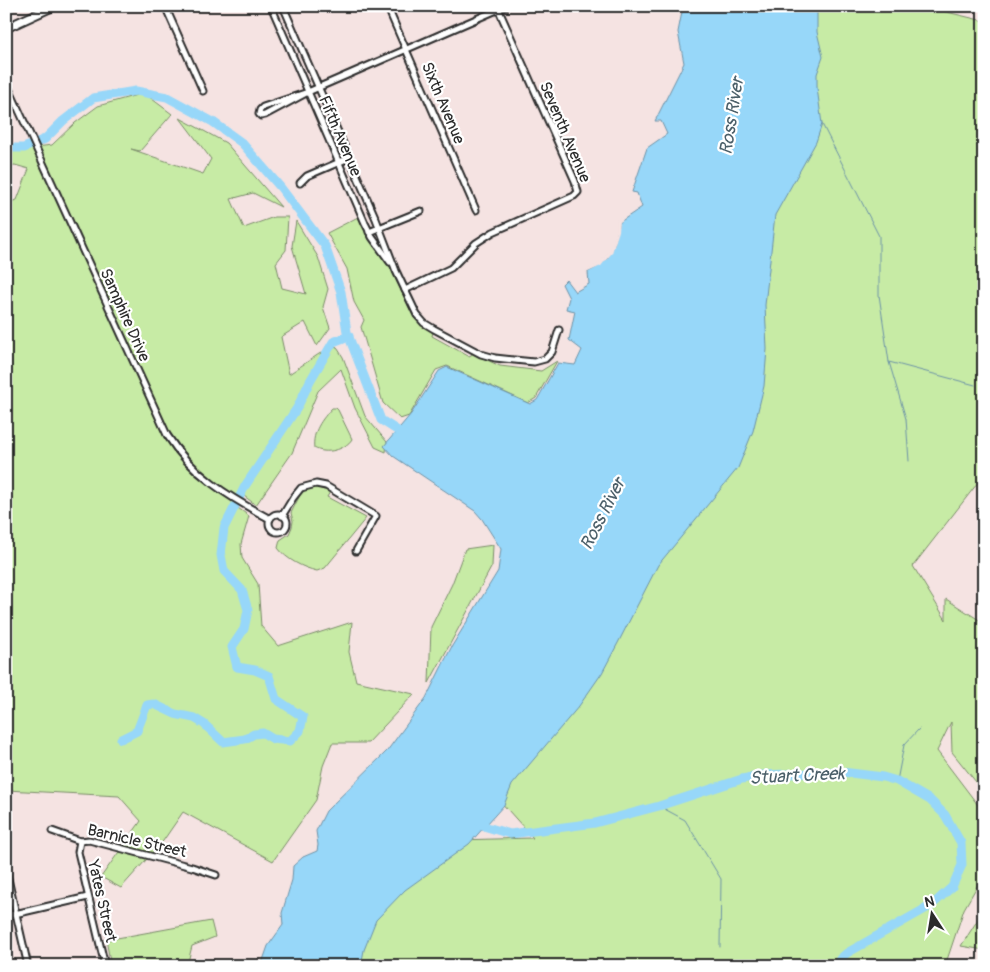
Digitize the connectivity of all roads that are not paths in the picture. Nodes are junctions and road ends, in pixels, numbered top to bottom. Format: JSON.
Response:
{"nodes":[{"id":1,"x":54,"y":6,"type":"edge"},
{"id":2,"x":165,"y":6,"type":"edge"},
{"id":3,"x":271,"y":6,"type":"edge"},
{"id":4,"x":283,"y":6,"type":"edge"},
{"id":5,"x":387,"y":6,"type":"edge"},
{"id":6,"x":506,"y":6,"type":"edge"},
{"id":7,"x":498,"y":8,"type":"edge"},
{"id":8,"x":6,"y":28,"type":"edge"},
{"id":9,"x":407,"y":50,"type":"junction"},
{"id":10,"x":6,"y":82,"type":"edge"},
{"id":11,"x":318,"y":88,"type":"junction"},
{"id":12,"x":203,"y":91,"type":"dead end"},
{"id":13,"x":308,"y":92,"type":"junction"},
{"id":14,"x":349,"y":158,"type":"junction"},
{"id":15,"x":338,"y":163,"type":"junction"},
{"id":16,"x":300,"y":184,"type":"dead end"},
{"id":17,"x":476,"y":210,"type":"dead end"},
{"id":18,"x":421,"y":211,"type":"dead end"},
{"id":19,"x":380,"y":228,"type":"junction"},
{"id":20,"x":369,"y":232,"type":"junction"},
{"id":21,"x":396,"y":271,"type":"junction"},
{"id":22,"x":405,"y":290,"type":"junction"},
{"id":23,"x":559,"y":330,"type":"dead end"},
{"id":24,"x":282,"y":516,"type":"junction"},
{"id":25,"x":270,"y":519,"type":"junction"},
{"id":26,"x":356,"y":551,"type":"dead end"},
{"id":27,"x":52,"y":830,"type":"dead end"},
{"id":28,"x":80,"y":841,"type":"junction"},
{"id":29,"x":6,"y":870,"type":"edge"},
{"id":30,"x":216,"y":875,"type":"dead end"},
{"id":31,"x":88,"y":896,"type":"junction"},
{"id":32,"x":16,"y":914,"type":"junction"},
{"id":33,"x":6,"y":916,"type":"edge"},
{"id":34,"x":28,"y":966,"type":"edge"},
{"id":35,"x":105,"y":966,"type":"edge"}],
"edges":[{"from":1,"to":8,"type":"main road"},
{"from":2,"to":12,"type":"street"},
{"from":3,"to":13,"type":"street","name":"Fifth Avenue"},
{"from":4,"to":11,"type":"street","name":"Fifth Avenue"},
{"from":5,"to":9,"type":"street","name":"Sixth Avenue"},
{"from":6,"to":7,"type":"street"},
{"from":7,"to":9,"type":"street"},
{"from":7,"to":22,"type":"street","name":"Seventh Avenue"},
{"from":9,"to":11,"type":"street"},
{"from":9,"to":17,"type":"street","name":"Sixth Avenue"},
{"from":10,"to":25,"type":"street","name":"Samphire Drive"},
{"from":11,"to":13,"type":"street"},
{"from":11,"to":14,"type":"street","name":"Fifth Avenue"},
{"from":13,"to":13,"type":"street"},
{"from":13,"to":15,"type":"street","name":"Fifth Avenue"},
{"from":14,"to":15,"type":"street"},
{"from":14,"to":19,"type":"street","name":"Fifth Avenue"},
{"from":15,"to":16,"type":"street"},
{"from":15,"to":20,"type":"street","name":"Fifth Avenue"},
{"from":18,"to":19,"type":"street"},
{"from":19,"to":20,"type":"street"},
{"from":19,"to":21,"type":"street","name":"Fifth Avenue"},
{"from":20,"to":21,"type":"street","name":"Fifth Avenue"},
{"from":21,"to":22,"type":"street","name":"Fifth Avenue"},
{"from":22,"to":23,"type":"street","name":"Fifth Avenue"},
{"from":24,"to":25,"type":"street"},
{"from":24,"to":25,"type":"street"},
{"from":24,"to":26,"type":"street"},
{"from":27,"to":28,"type":"street","name":"Barnicle Street"},
{"from":28,"to":30,"type":"street","name":"Barnicle Street"},
{"from":28,"to":31,"type":"street","name":"Yates Street"},
{"from":29,"to":32,"type":"street"},
{"from":31,"to":32,"type":"street"},
{"from":31,"to":35,"type":"street","name":"Yates Street"},
{"from":32,"to":33,"type":"street"},
{"from":32,"to":34,"type":"street"}]}
